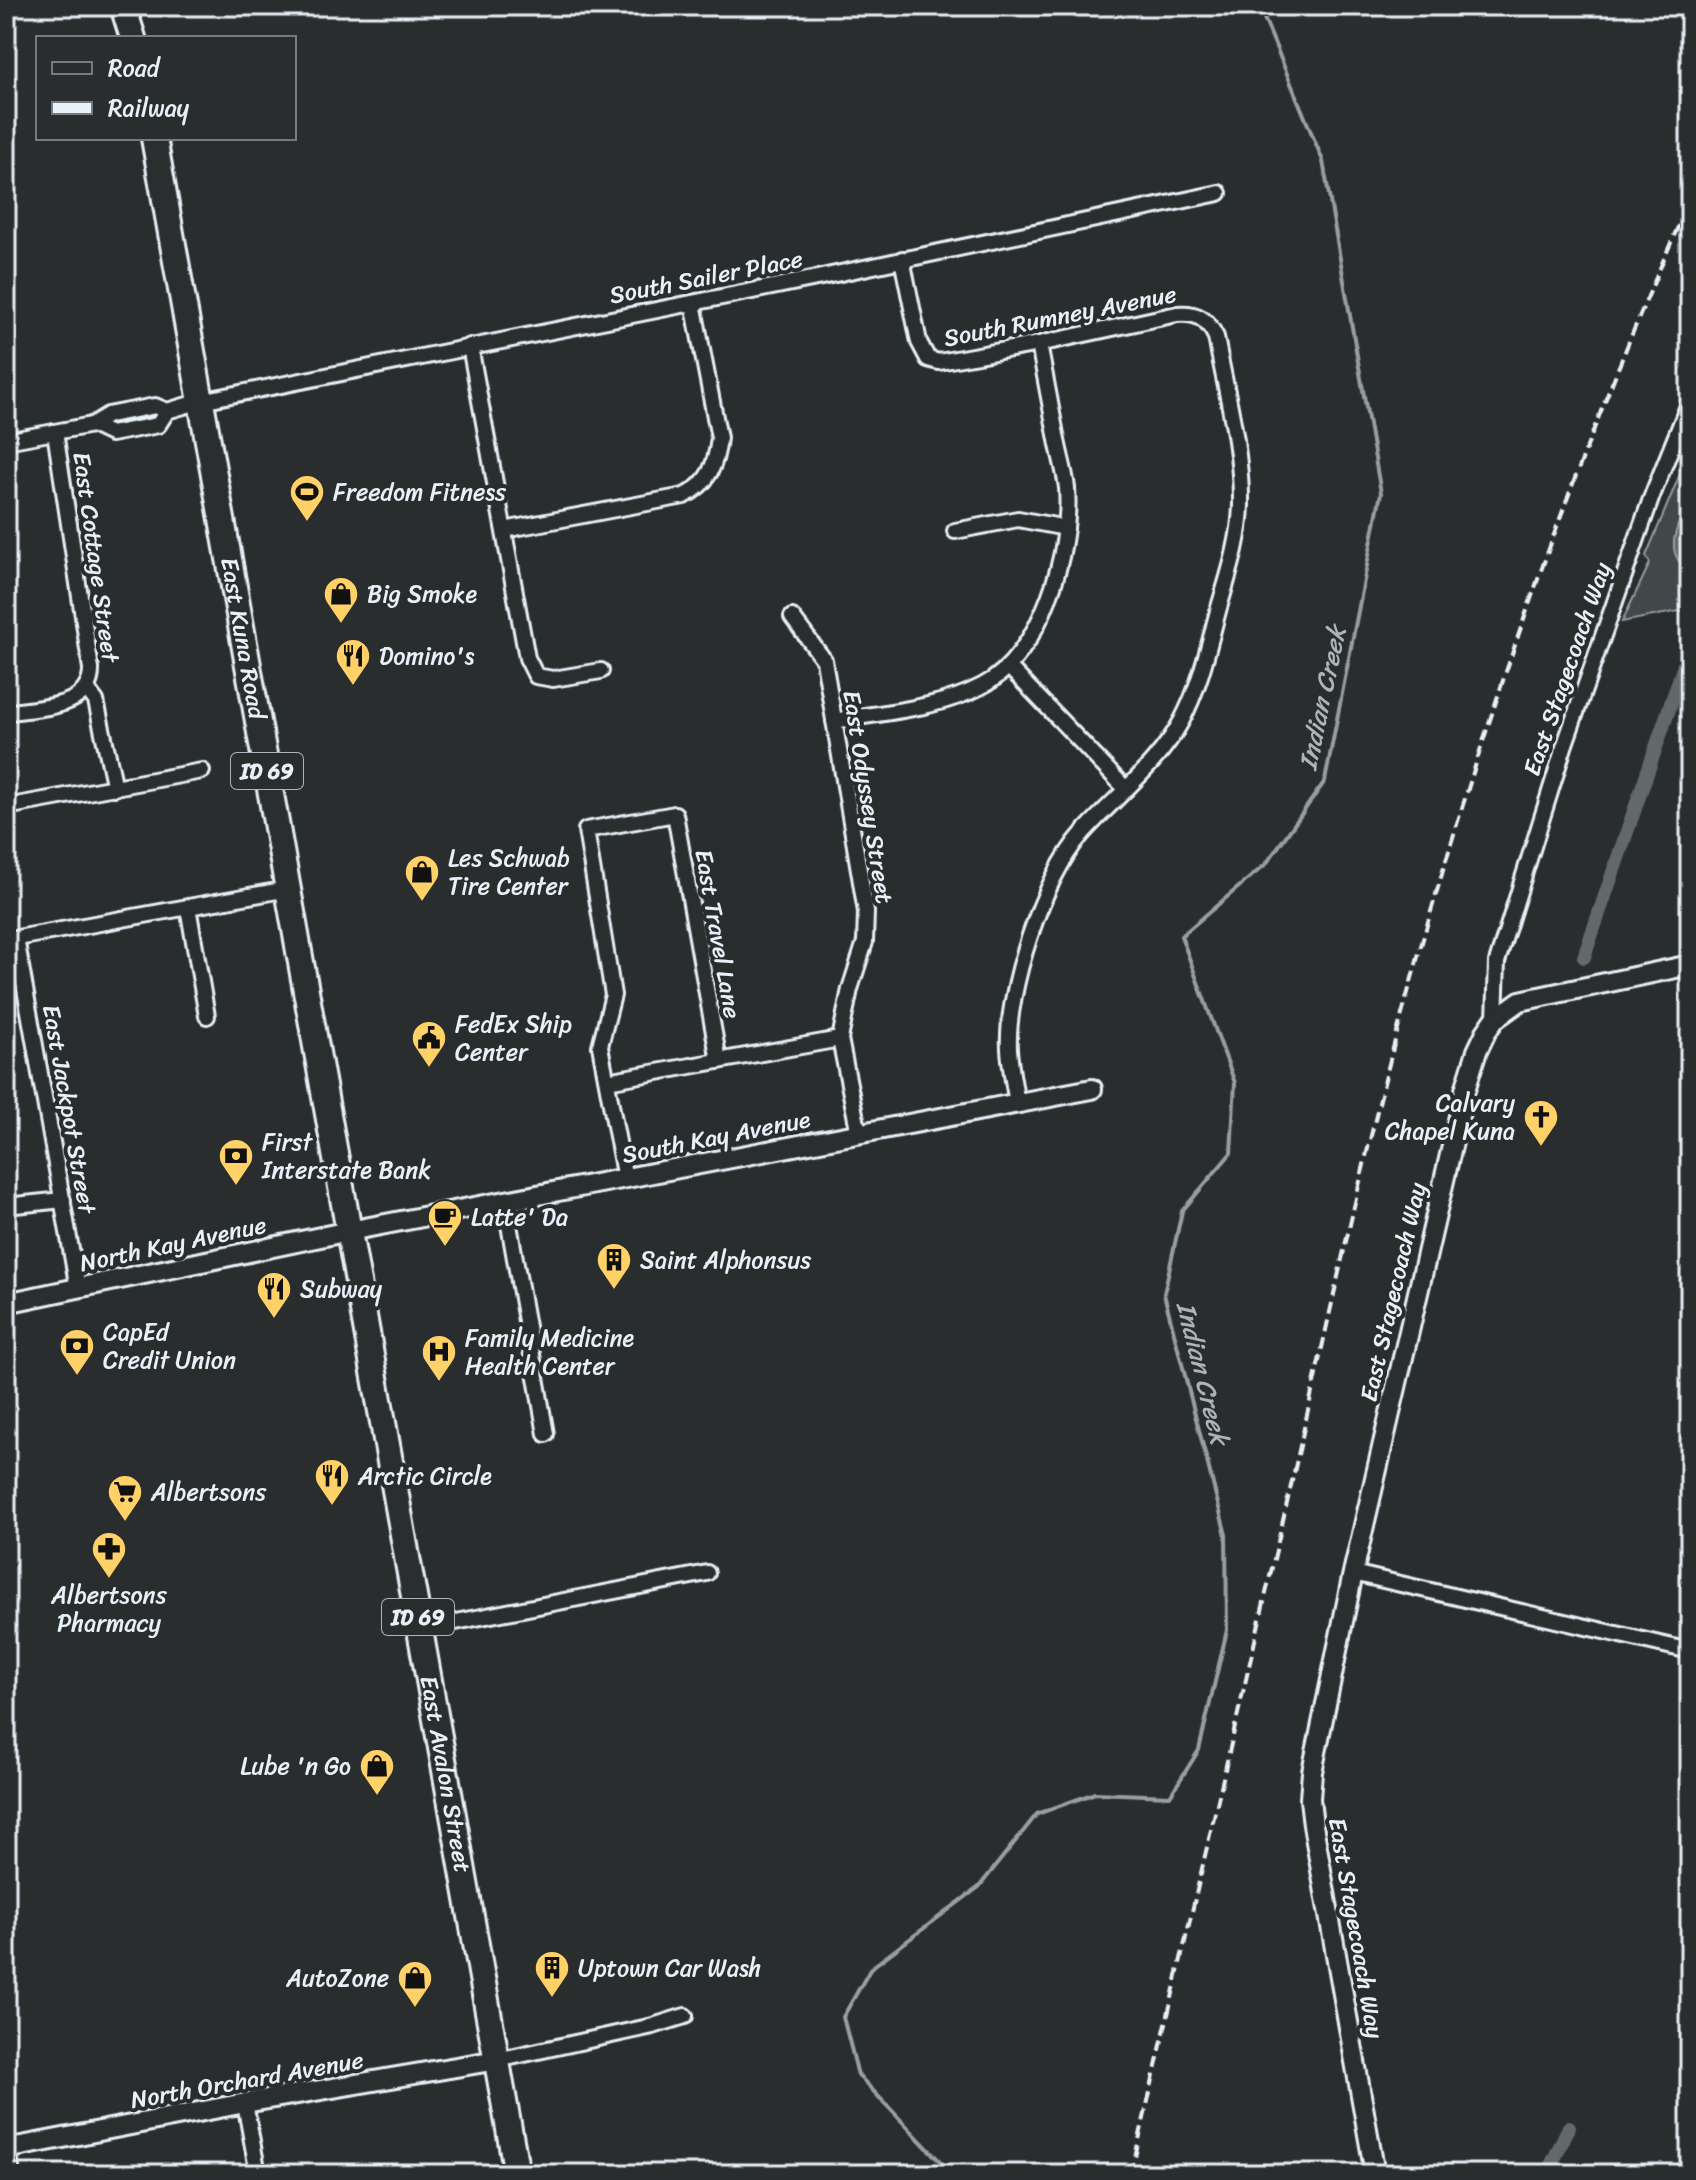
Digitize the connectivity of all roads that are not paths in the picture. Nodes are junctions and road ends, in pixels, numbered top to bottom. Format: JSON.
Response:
{"nodes":[{"id":1,"x":123,"y":6,"type":"edge"},
{"id":2,"x":132,"y":36,"type":"edge"},
{"id":3,"x":154,"y":140,"type":"edge"},
{"id":4,"x":1219,"y":193,"type":"dead end"},
{"id":5,"x":902,"y":259,"type":"junction"},
{"id":6,"x":693,"y":303,"type":"junction"},
{"id":7,"x":1039,"y":344,"type":"junction"},
{"id":8,"x":470,"y":346,"type":"junction"},
{"id":9,"x":201,"y":401,"type":"junction"},
{"id":10,"x":1690,"y":401,"type":"edge"},
{"id":11,"x":55,"y":432,"type":"junction"},
{"id":12,"x":6,"y":441,"type":"edge"},
{"id":13,"x":1066,"y":528,"type":"junction"},
{"id":14,"x":504,"y":530,"type":"junction"},
{"id":15,"x":955,"y":531,"type":"dead end"},
{"id":16,"x":792,"y":617,"type":"dead end"},
{"id":17,"x":1009,"y":667,"type":"junction"},
{"id":18,"x":601,"y":671,"type":"dead end"},
{"id":19,"x":87,"y":689,"type":"junction"},
{"id":20,"x":6,"y":713,"type":"edge"},
{"id":21,"x":834,"y":721,"type":"junction"},
{"id":22,"x":202,"y":771,"type":"dead end"},
{"id":23,"x":115,"y":788,"type":"junction"},
{"id":24,"x":1126,"y":789,"type":"junction"},
{"id":25,"x":6,"y":807,"type":"edge"},
{"id":26,"x":288,"y":889,"type":"junction"},
{"id":27,"x":188,"y":907,"type":"junction"},
{"id":28,"x":11,"y":939,"type":"edge"},
{"id":29,"x":1690,"y":965,"type":"edge"},
{"id":30,"x":207,"y":1016,"type":"dead end"},
{"id":31,"x":1495,"y":1019,"type":"junction"},
{"id":32,"x":840,"y":1039,"type":"junction"},
{"id":33,"x":719,"y":1061,"type":"junction"},
{"id":34,"x":607,"y":1081,"type":"junction"},
{"id":35,"x":1092,"y":1089,"type":"dead end"},
{"id":36,"x":1017,"y":1103,"type":"junction"},
{"id":37,"x":859,"y":1134,"type":"junction"},
{"id":38,"x":625,"y":1179,"type":"junction"},
{"id":39,"x":63,"y":1200,"type":"junction"},
{"id":40,"x":505,"y":1202,"type":"junction"},
{"id":41,"x":6,"y":1206,"type":"edge"},
{"id":42,"x":349,"y":1231,"type":"junction"},
{"id":43,"x":78,"y":1289,"type":"junction"},
{"id":44,"x":6,"y":1303,"type":"edge"},
{"id":45,"x":546,"y":1434,"type":"dead end"},
{"id":46,"x":707,"y":1573,"type":"dead end"},
{"id":47,"x":1353,"y":1573,"type":"junction"},
{"id":48,"x":420,"y":1629,"type":"junction"},
{"id":49,"x":1690,"y":1651,"type":"edge"},
{"id":50,"x":685,"y":2016,"type":"dead end"},
{"id":51,"x":497,"y":2060,"type":"junction"},
{"id":52,"x":245,"y":2103,"type":"junction"},
{"id":53,"x":7,"y":2149,"type":"edge"},
{"id":54,"x":12,"y":2174,"type":"edge"},
{"id":55,"x":258,"y":2174,"type":"edge"},
{"id":56,"x":517,"y":2174,"type":"edge"},
{"id":57,"x":1375,"y":2174,"type":"edge"}],
"edges":[{"from":1,"to":2,"type":"main road"},
{"from":3,"to":9,"type":"main road","name":"East Kuna Road","number":"ID 69"},
{"from":4,"to":5,"type":"street","name":"South Sailer Place"},
{"from":5,"to":6,"type":"street","name":"South Sailer Place"},
{"from":5,"to":7,"type":"street","name":"South Rumney Avenue"},
{"from":6,"to":8,"type":"street","name":"South Sailer Place"},
{"from":6,"to":14,"type":"street"},
{"from":7,"to":13,"type":"street"},
{"from":7,"to":24,"type":"street","name":"South Rumney Avenue"},
{"from":8,"to":9,"type":"street","name":"South Sailer Place"},
{"from":8,"to":14,"type":"street"},
{"from":9,"to":11,"type":"street","name":"South Sailer Place"},
{"from":9,"to":26,"type":"main road","name":"East Kuna Road","number":"ID 69"},
{"from":10,"to":31,"type":"street","name":"East Stagecoach Way"},
{"from":11,"to":12,"type":"street","name":"South Sailer Place"},
{"from":11,"to":19,"type":"street","name":"East Cottage Street"},
{"from":13,"to":15,"type":"street"},
{"from":13,"to":17,"type":"street"},
{"from":14,"to":18,"type":"street"},
{"from":16,"to":21,"type":"street","name":"East Odyssey Street"},
{"from":17,"to":21,"type":"street"},
{"from":17,"to":24,"type":"street"},
{"from":19,"to":20,"type":"street"},
{"from":19,"to":23,"type":"street"},
{"from":21,"to":32,"type":"street","name":"East Odyssey Street"},
{"from":22,"to":23,"type":"street"},
{"from":23,"to":25,"type":"street"},
{"from":24,"to":36,"type":"street"},
{"from":26,"to":27,"type":"street"},
{"from":26,"to":42,"type":"main road","name":"East Kuna Road","number":"ID 69"},
{"from":27,"to":28,"type":"street"},
{"from":27,"to":30,"type":"street"},
{"from":28,"to":39,"type":"street","name":"East Jackpot Street"},
{"from":29,"to":31,"type":"street"},
{"from":31,"to":47,"type":"street","name":"East Stagecoach Way"},
{"from":32,"to":33,"type":"street"},
{"from":32,"to":37,"type":"street","name":"East Odyssey Street"},
{"from":33,"to":34,"type":"street"},
{"from":33,"to":34,"type":"street","name":"East Travel Lane"},
{"from":34,"to":38,"type":"street"},
{"from":35,"to":36,"type":"street","name":"South Kay Avenue"},
{"from":36,"to":37,"type":"street","name":"South Kay Avenue"},
{"from":37,"to":38,"type":"street","name":"South Kay Avenue"},
{"from":38,"to":40,"type":"street","name":"South Kay Avenue"},
{"from":39,"to":41,"type":"street"},
{"from":39,"to":43,"type":"street","name":"East Jackpot Street"},
{"from":40,"to":42,"type":"street","name":"South Kay Avenue"},
{"from":40,"to":45,"type":"street"},
{"from":42,"to":43,"type":"street","name":"North Kay Avenue"},
{"from":42,"to":48,"type":"main road","name":"East Avalon Street","number":"ID 69"},
{"from":43,"to":44,"type":"street","name":"North Kay Avenue"},
{"from":46,"to":48,"type":"street"},
{"from":47,"to":49,"type":"street"},
{"from":47,"to":57,"type":"street","name":"East Stagecoach Way"},
{"from":48,"to":51,"type":"main road","name":"East Avalon Street","number":"ID 69"},
{"from":50,"to":51,"type":"street"},
{"from":51,"to":52,"type":"street","name":"North Orchard Avenue"},
{"from":51,"to":56,"type":"main road","name":"East Avalon Street"},
{"from":52,"to":53,"type":"street","name":"North Orchard Avenue"},
{"from":52,"to":55,"type":"street"},
{"from":53,"to":54,"type":"street"}]}
